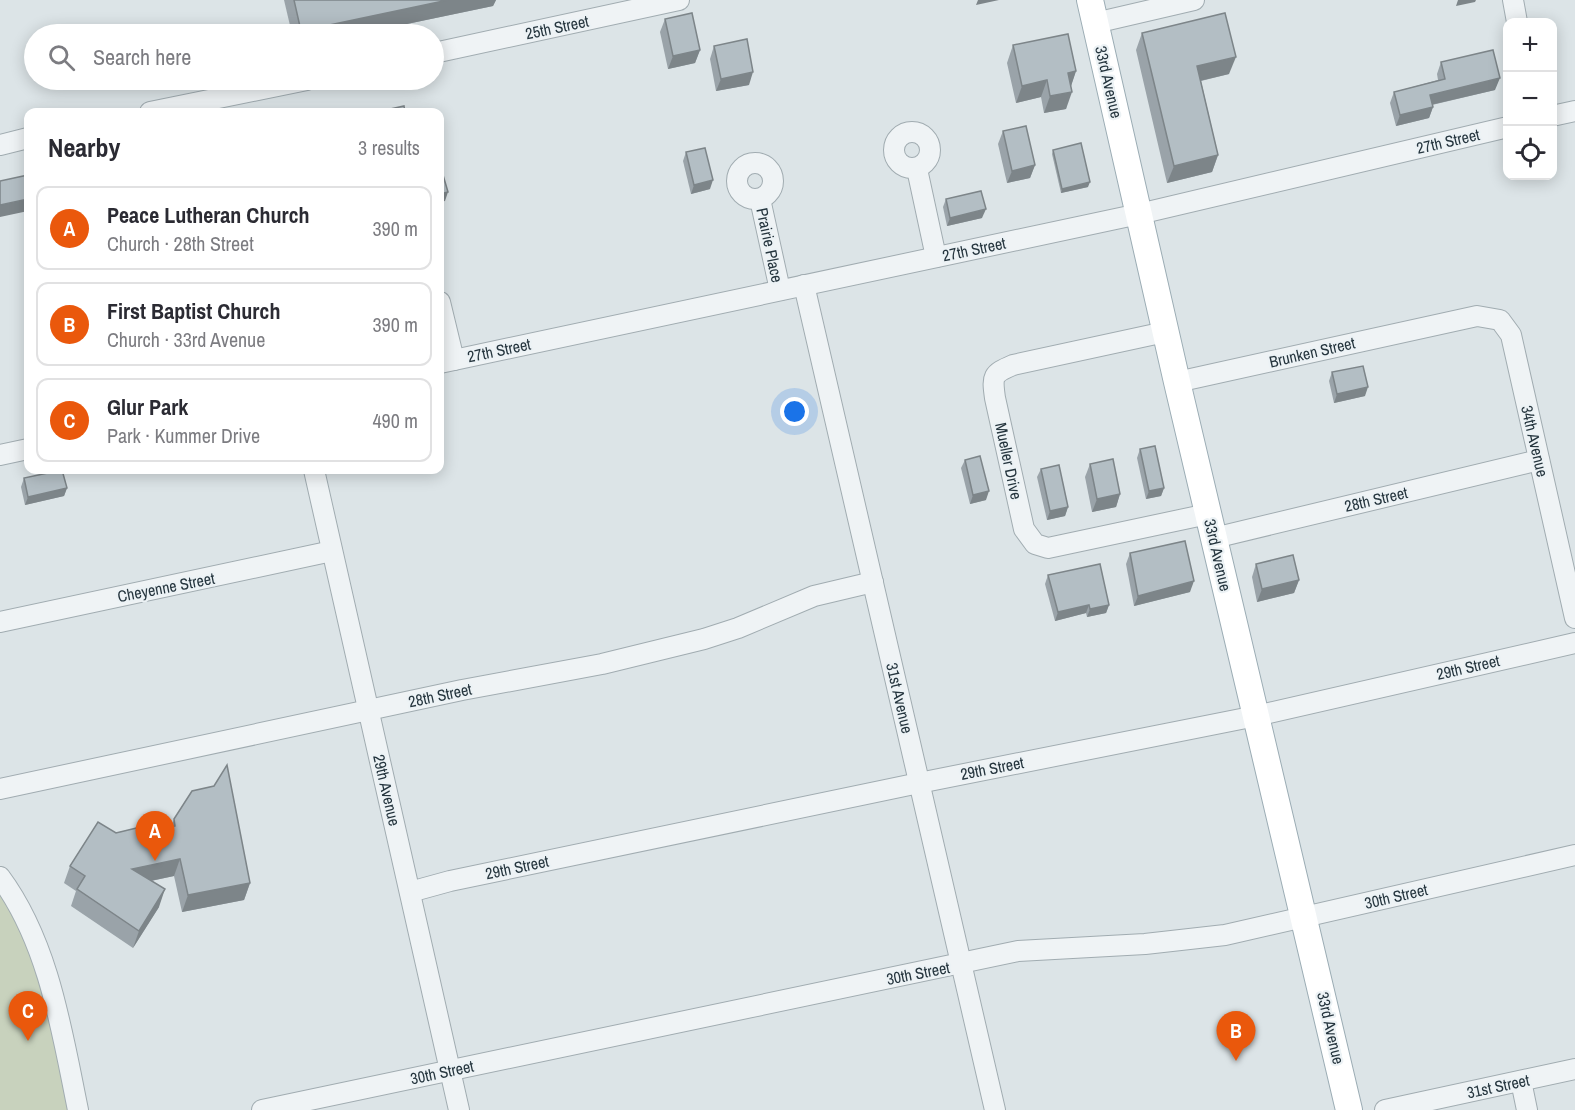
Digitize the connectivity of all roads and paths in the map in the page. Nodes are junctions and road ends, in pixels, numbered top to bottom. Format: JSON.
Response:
{"nodes":[{"id":1,"x":679,"y":0,"type":"edge"},
{"id":2,"x":1194,"y":0,"type":"edge"},
{"id":3,"x":1513,"y":0,"type":"edge"},
{"id":4,"x":1093,"y":12,"type":"edge"},
{"id":5,"x":1516,"y":18,"type":"edge"},
{"id":6,"x":444,"y":51,"type":"edge"},
{"id":7,"x":274,"y":90,"type":"edge"},
{"id":8,"x":227,"y":104,"type":"edge"},
{"id":9,"x":188,"y":108,"type":"edge"},
{"id":10,"x":1575,"y":111,"type":"edge"},
{"id":11,"x":1557,"y":115,"type":"edge"},
{"id":12,"x":1503,"y":128,"type":"edge"},
{"id":13,"x":24,"y":139,"type":"edge"},
{"id":14,"x":0,"y":144,"type":"edge"},
{"id":15,"x":916,"y":169,"type":"dead end"},
{"id":16,"x":760,"y":199,"type":"dead end"},
{"id":17,"x":1139,"y":214,"type":"junction"},
{"id":18,"x":936,"y":257,"type":"junction"},
{"id":19,"x":804,"y":285,"type":"junction"},
{"id":20,"x":780,"y":290,"type":"junction"},
{"id":21,"x":1447,"y":322,"type":"joint"},
{"id":22,"x":1165,"y":332,"type":"junction"},
{"id":23,"x":444,"y":336,"type":"edge"},
{"id":24,"x":447,"y":362,"type":"edge"},
{"id":25,"x":1177,"y":382,"type":"junction"},
{"id":26,"x":24,"y":450,"type":"edge"},
{"id":27,"x":0,"y":455,"type":"edge"},
{"id":28,"x":1539,"y":460,"type":"junction"},
{"id":29,"x":315,"y":474,"type":"edge"},
{"id":30,"x":1211,"y":526,"type":"junction"},
{"id":31,"x":332,"y":551,"type":"junction"},
{"id":32,"x":873,"y":582,"type":"junction"},
{"id":33,"x":1575,"y":618,"type":"edge"},
{"id":34,"x":0,"y":622,"type":"edge"},
{"id":35,"x":1575,"y":643,"type":"edge"},
{"id":36,"x":369,"y":711,"type":"junction"},
{"id":37,"x":1256,"y":716,"type":"junction"},
{"id":38,"x":919,"y":783,"type":"junction"},
{"id":39,"x":0,"y":789,"type":"edge"},
{"id":40,"x":1575,"y":855,"type":"edge"},
{"id":41,"x":0,"y":877,"type":"edge"},
{"id":42,"x":410,"y":892,"type":"junction"},
{"id":43,"x":1306,"y":917,"type":"junction"},
{"id":44,"x":962,"y":964,"type":"junction"},
{"id":45,"x":1575,"y":1068,"type":"edge"},
{"id":46,"x":450,"y":1070,"type":"junction"},
{"id":47,"x":1521,"y":1081,"type":"junction"},
{"id":48,"x":78,"y":1110,"type":"edge"},
{"id":49,"x":262,"y":1110,"type":"edge"},
{"id":50,"x":459,"y":1110,"type":"edge"},
{"id":51,"x":995,"y":1110,"type":"edge"},
{"id":52,"x":1349,"y":1110,"type":"edge"},
{"id":53,"x":1385,"y":1110,"type":"edge"},
{"id":54,"x":1527,"y":1110,"type":"edge"}],
"edges":[{"from":1,"to":6,"type":"street","name":"25th Street"},
{"from":2,"to":4,"type":"street"},
{"from":3,"to":5,"type":"street"},
{"from":4,"to":17,"type":"main road","name":"33rd Avenue"},
{"from":7,"to":8,"type":"street"},
{"from":8,"to":9,"type":"street"},
{"from":10,"to":11,"type":"street"},
{"from":12,"to":17,"type":"street","name":"27th Street"},
{"from":13,"to":14,"type":"street"},
{"from":15,"to":18,"type":"street"},
{"from":16,"to":20,"type":"street","name":"Prairie Place"},
{"from":17,"to":18,"type":"street","name":"27th Street"},
{"from":17,"to":22,"type":"main road","name":"33rd Avenue"},
{"from":18,"to":19,"type":"street","name":"27th Street"},
{"from":19,"to":20,"type":"street","name":"27th Street"},
{"from":19,"to":32,"type":"street","name":"31st Avenue"},
{"from":20,"to":24,"type":"street","name":"27th Street"},
{"from":21,"to":25,"type":"street","name":"Brunken Street"},
{"from":21,"to":28,"type":"street","name":"34th Avenue"},
{"from":22,"to":25,"type":"main road","name":"33rd Avenue"},
{"from":22,"to":30,"type":"street","name":"Mueller Drive"},
{"from":23,"to":24,"type":"street"},
{"from":25,"to":30,"type":"main road","name":"33rd Avenue"},
{"from":26,"to":27,"type":"street"},
{"from":28,"to":30,"type":"street","name":"28th Street"},
{"from":28,"to":33,"type":"street","name":"34th Avenue"},
{"from":29,"to":31,"type":"street","name":"29th Avenue"},
{"from":30,"to":37,"type":"main road","name":"33rd Avenue"},
{"from":31,"to":34,"type":"street","name":"Cheyenne Street"},
{"from":31,"to":36,"type":"street","name":"29th Avenue"},
{"from":32,"to":36,"type":"street","name":"28th Street"},
{"from":32,"to":38,"type":"street","name":"31st Avenue"},
{"from":35,"to":37,"type":"street","name":"29th Street"},
{"from":36,"to":39,"type":"street","name":"28th Street"},
{"from":36,"to":42,"type":"street","name":"29th Avenue"},
{"from":37,"to":38,"type":"street","name":"29th Street"},
{"from":37,"to":43,"type":"main road","name":"33rd Avenue"},
{"from":38,"to":42,"type":"street","name":"29th Street"},
{"from":38,"to":44,"type":"street","name":"31st Avenue"},
{"from":40,"to":43,"type":"street","name":"30th Street"},
{"from":41,"to":48,"type":"street"},
{"from":42,"to":46,"type":"street","name":"29th Avenue"},
{"from":43,"to":44,"type":"street","name":"30th Street"},
{"from":43,"to":52,"type":"main road","name":"33rd Avenue"},
{"from":44,"to":46,"type":"street","name":"30th Street"},
{"from":44,"to":51,"type":"street","name":"31st Avenue"},
{"from":45,"to":47,"type":"street","name":"31st Street"},
{"from":46,"to":49,"type":"street","name":"30th Street"},
{"from":46,"to":50,"type":"street","name":"29th Avenue"},
{"from":47,"to":53,"type":"street","name":"31st Street"},
{"from":47,"to":54,"type":"street"}]}
